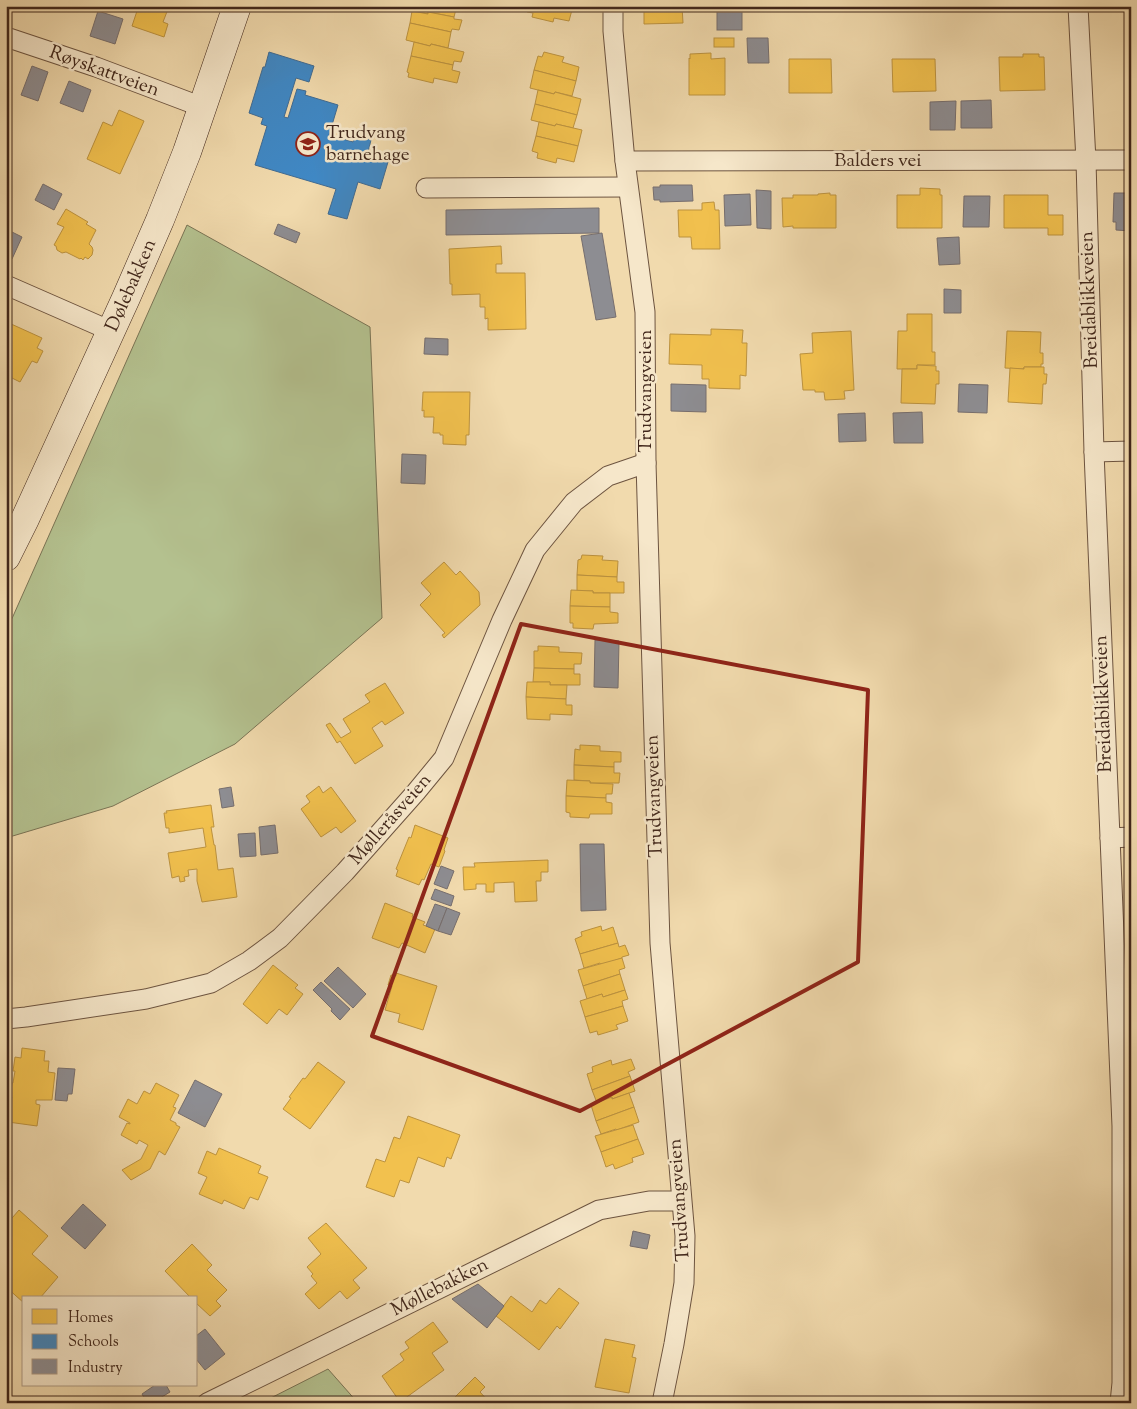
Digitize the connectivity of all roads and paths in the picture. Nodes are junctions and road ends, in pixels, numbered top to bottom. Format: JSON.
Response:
{"nodes":[{"id":1,"x":237,"y":6,"type":"edge"},
{"id":2,"x":613,"y":6,"type":"edge"},
{"id":3,"x":1078,"y":6,"type":"edge"},
{"id":4,"x":6,"y":37,"type":"edge"},
{"id":5,"x":202,"y":107,"type":"junction"},
{"id":6,"x":1131,"y":160,"type":"edge"},
{"id":7,"x":625,"y":161,"type":"junction"},
{"id":8,"x":1086,"y":161,"type":"junction"},
{"id":9,"x":628,"y":187,"type":"junction"},
{"id":10,"x":426,"y":188,"type":"dead end"},
{"id":11,"x":6,"y":284,"type":"edge"},
{"id":12,"x":111,"y":331,"type":"junction"},
{"id":13,"x":1131,"y":451,"type":"edge"},
{"id":14,"x":1094,"y":452,"type":"junction"},
{"id":15,"x":646,"y":463,"type":"junction"},
{"id":16,"x":6,"y":557,"type":"edge"},
{"id":17,"x":1131,"y":837,"type":"edge"},
{"id":18,"x":1110,"y":838,"type":"junction"},
{"id":19,"x":6,"y":1019,"type":"edge"},
{"id":20,"x":681,"y":1201,"type":"junction"},
{"id":21,"x":207,"y":1403,"type":"edge"},
{"id":22,"x":662,"y":1403,"type":"edge"},
{"id":23,"x":1120,"y":1403,"type":"edge"}],
"edges":[{"from":1,"to":5,"type":"main road","name":"Dølebakken"},
{"from":2,"to":7,"type":"street","name":"Trudvangveien"},
{"from":3,"to":8,"type":"street","name":"Breidablikkveien"},
{"from":4,"to":5,"type":"street","name":"Røyskattveien"},
{"from":5,"to":12,"type":"main road","name":"Dølebakken"},
{"from":6,"to":8,"type":"street","name":"Balders vei"},
{"from":7,"to":8,"type":"street","name":"Balders vei"},
{"from":7,"to":9,"type":"street","name":"Trudvangveien"},
{"from":8,"to":14,"type":"street","name":"Breidablikkveien"},
{"from":9,"to":10,"type":"street"},
{"from":9,"to":15,"type":"street","name":"Trudvangveien"},
{"from":11,"to":12,"type":"street"},
{"from":12,"to":16,"type":"main road","name":"Dølebakken"},
{"from":13,"to":14,"type":"street"},
{"from":14,"to":18,"type":"street","name":"Breidablikkveien"},
{"from":15,"to":19,"type":"street","name":"Mølleråsveien"},
{"from":15,"to":20,"type":"street","name":"Trudvangveien"},
{"from":17,"to":18,"type":"street"},
{"from":18,"to":23,"type":"street","name":"Breidablikkveien"},
{"from":20,"to":21,"type":"street","name":"Møllebakken"},
{"from":20,"to":22,"type":"street","name":"Trudvangveien"}]}
